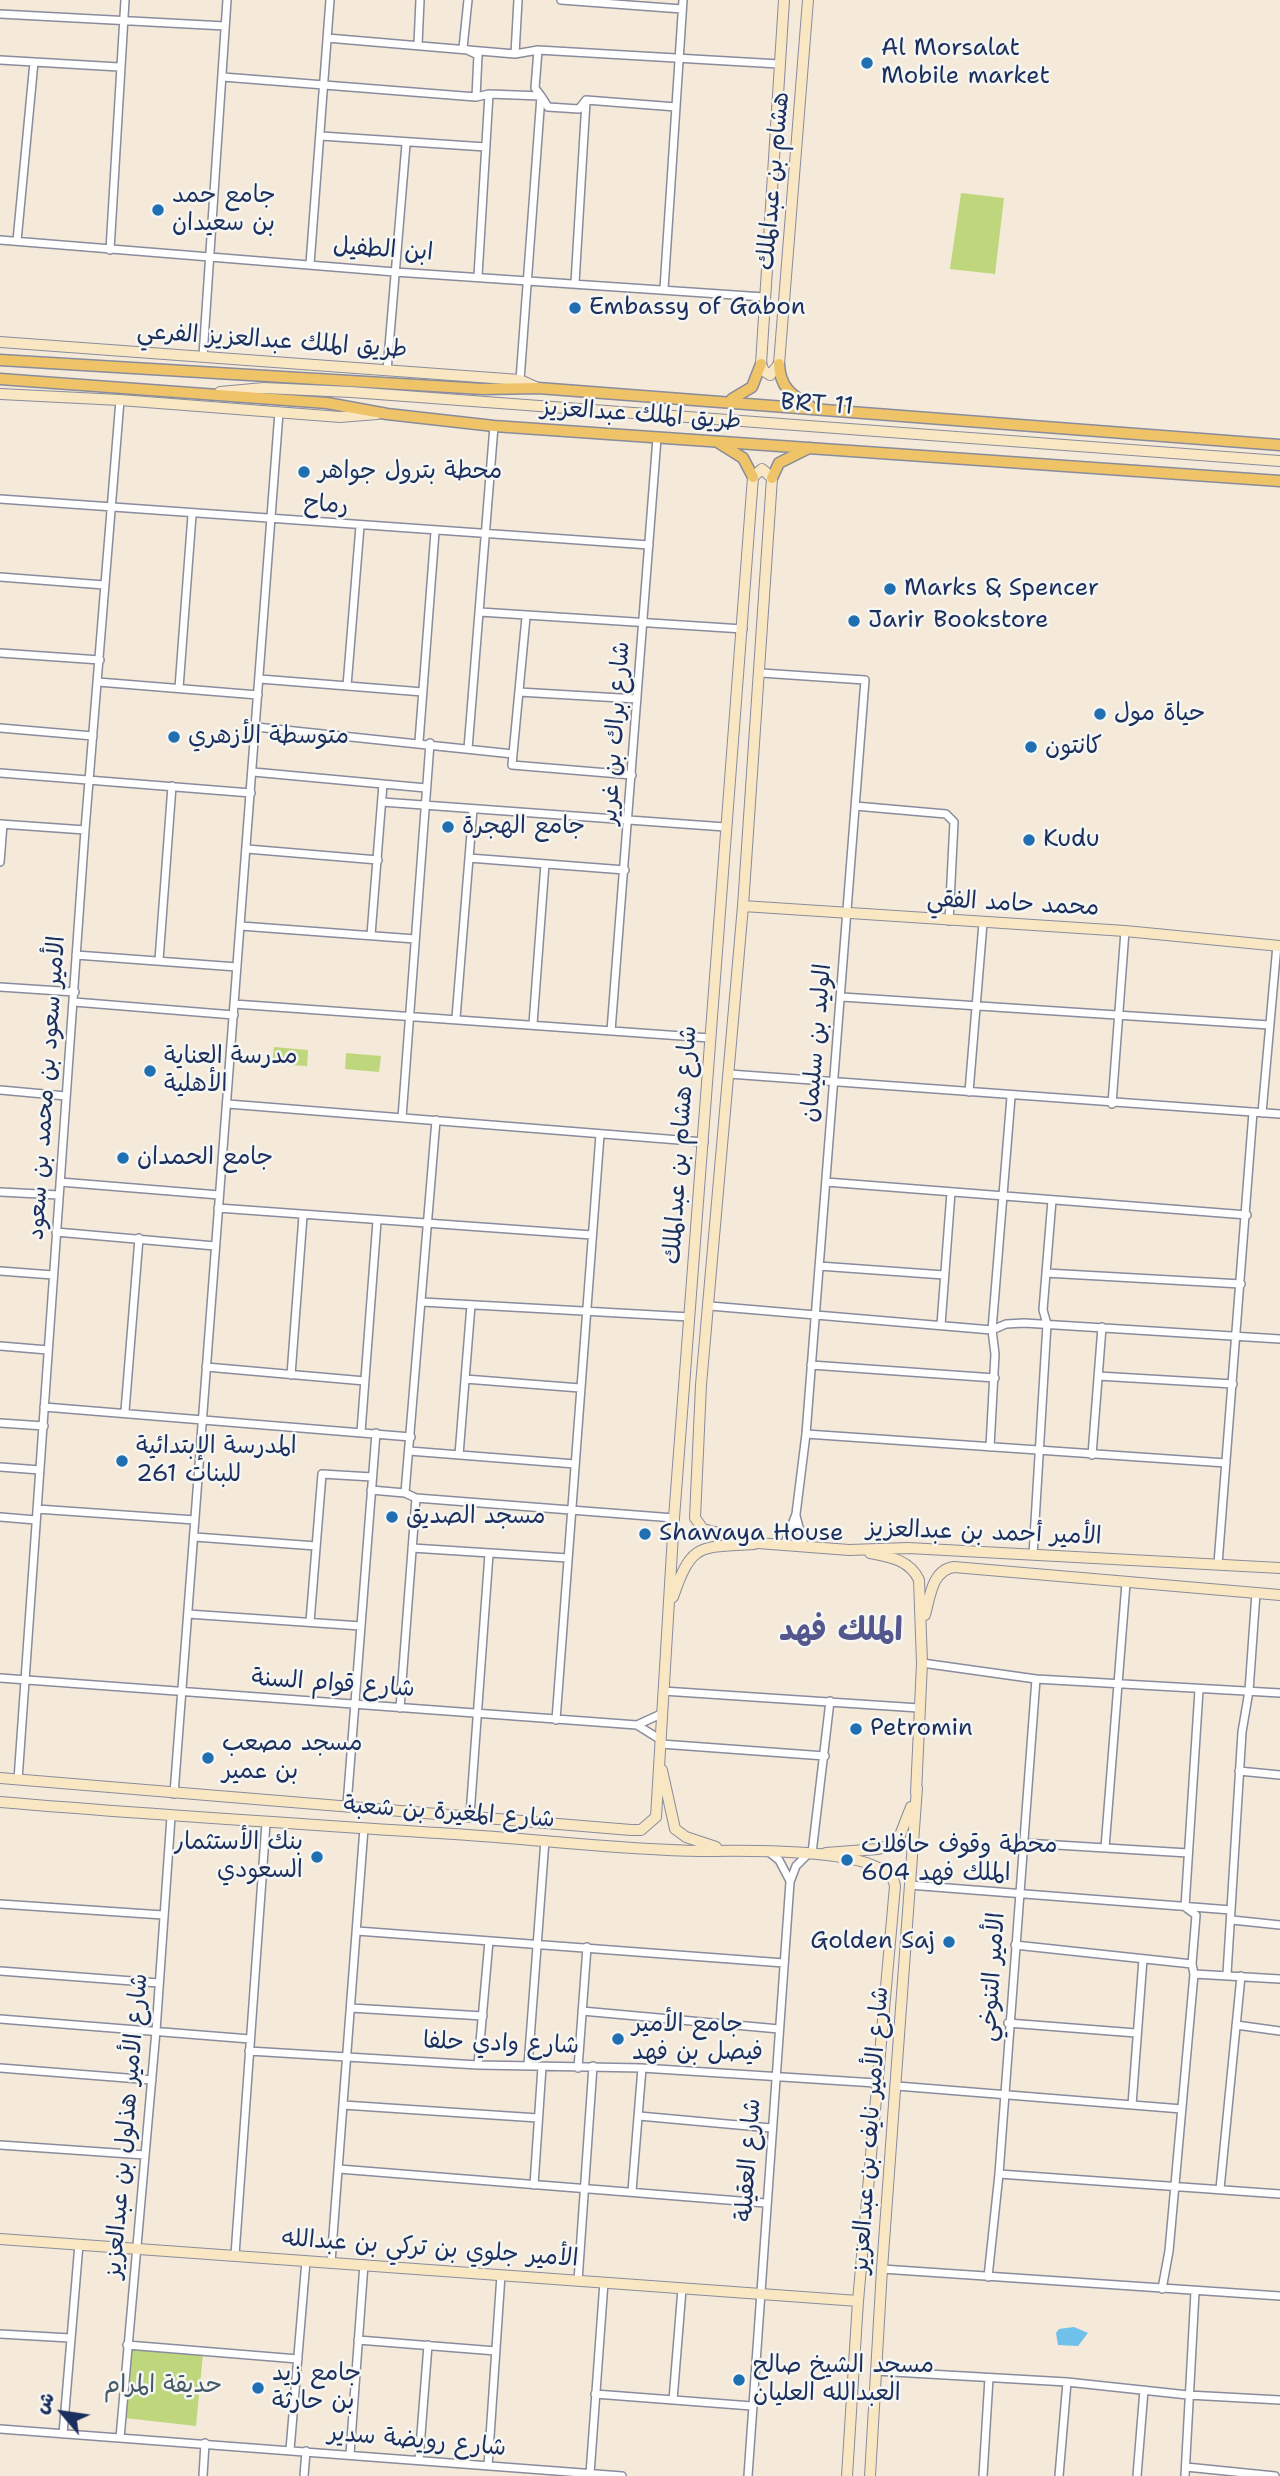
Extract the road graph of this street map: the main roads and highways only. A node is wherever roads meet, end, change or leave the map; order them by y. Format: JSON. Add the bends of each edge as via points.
{"nodes":[{"id":1,"x":0,"y":360,"type":"edge"},
{"id":2,"x":761,"y":364,"type":"road end"},
{"id":3,"x":779,"y":364,"type":"road end"},
{"id":4,"x":0,"y":379,"type":"edge"},
{"id":5,"x":722,"y":401,"type":"junction"},
{"id":6,"x":812,"y":407,"type":"junction"},
{"id":7,"x":717,"y":442,"type":"junction"},
{"id":8,"x":1280,"y":445,"type":"edge"},
{"id":9,"x":811,"y":447,"type":"junction"},
{"id":10,"x":754,"y":477,"type":"road end"},
{"id":11,"x":772,"y":478,"type":"road end"},
{"id":12,"x":1280,"y":481,"type":"edge"}],
"edges":[{"from":1,"to":5,"type":"main road","name":"طريق الملك عبدالعزيز"},
{"from":2,"to":5,"type":"main road","via":[[749,391]]},
{"from":3,"to":6,"type":"main road","via":[[788,393]]},
{"from":4,"to":7,"type":"main road","name":"طريق الملك عبدالعزيز","via":[[327,403],[494,426]]},
{"from":5,"to":6,"type":"main road","name":"طريق الملك عبدالعزيز"},
{"from":6,"to":8,"type":"main road","name":"طريق الملك عبدالعزيز"},
{"from":7,"to":9,"type":"main road","name":"طريق الملك عبدالعزيز"},
{"from":7,"to":10,"type":"main road","via":[[743,458]]},
{"from":9,"to":11,"type":"main road","via":[[779,463]]},
{"from":9,"to":12,"type":"main road","name":"طريق الملك عبدالعزيز"}]}
